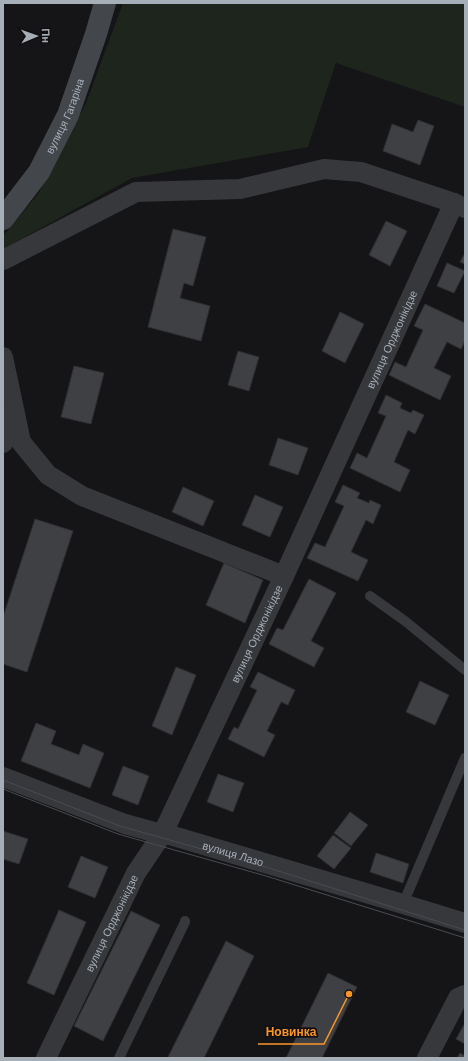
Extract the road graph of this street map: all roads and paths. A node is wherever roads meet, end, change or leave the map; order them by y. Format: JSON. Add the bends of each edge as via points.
{"nodes":[{"id":1,"x":105,"y":3,"type":"edge"},
{"id":2,"x":460,"y":206,"type":"edge"},
{"id":3,"x":3,"y":219,"type":"edge"},
{"id":4,"x":3,"y":260,"type":"edge"},
{"id":5,"x":3,"y":357,"type":"edge"},
{"id":6,"x":14,"y":409,"type":"junction"},
{"id":7,"x":3,"y":443,"type":"edge"},
{"id":8,"x":284,"y":576,"type":"junction"},
{"id":9,"x":370,"y":596,"type":"dead end"},
{"id":10,"x":465,"y":670,"type":"edge"},
{"id":11,"x":465,"y":758,"type":"edge"},
{"id":12,"x":3,"y":777,"type":"edge"},
{"id":13,"x":163,"y":833,"type":"junction"},
{"id":14,"x":403,"y":904,"type":"junction"},
{"id":15,"x":185,"y":921,"type":"dead end"},
{"id":16,"x":465,"y":923,"type":"edge"},
{"id":17,"x":465,"y":994,"type":"edge"},
{"id":18,"x":46,"y":1058,"type":"edge"},
{"id":19,"x":119,"y":1058,"type":"edge"},
{"id":20,"x":427,"y":1058,"type":"edge"}],
"edges":[{"from":1,"to":3,"type":"main road","name":"вулиця Гагаріна","via":[[68,115],[39,172]]},
{"from":2,"to":4,"type":"street","via":[[361,172],[324,169],[240,189],[136,192]]},
{"from":2,"to":8,"type":"street","name":"вулиця Орджонікідзе"},
{"from":5,"to":6,"type":"street"},
{"from":6,"to":7,"type":"street"},
{"from":6,"to":8,"type":"street","via":[[21,442],[48,475],[82,496]]},
{"from":8,"to":13,"type":"street","name":"вулиця Орджонікідзе"},
{"from":9,"to":10,"type":"lane"},
{"from":11,"to":14,"type":"lane"},
{"from":12,"to":13,"type":"street","name":"вулиця Лазо","via":[[124,824]]},
{"from":13,"to":14,"type":"street","name":"вулиця Лазо"},
{"from":13,"to":18,"type":"street","name":"вулиця Орджонікідзе","via":[[136,873]]},
{"from":14,"to":16,"type":"street","name":"вулиця Лазо"},
{"from":15,"to":19,"type":"lane"},
{"from":17,"to":20,"type":"street","via":[[458,998]]}]}
